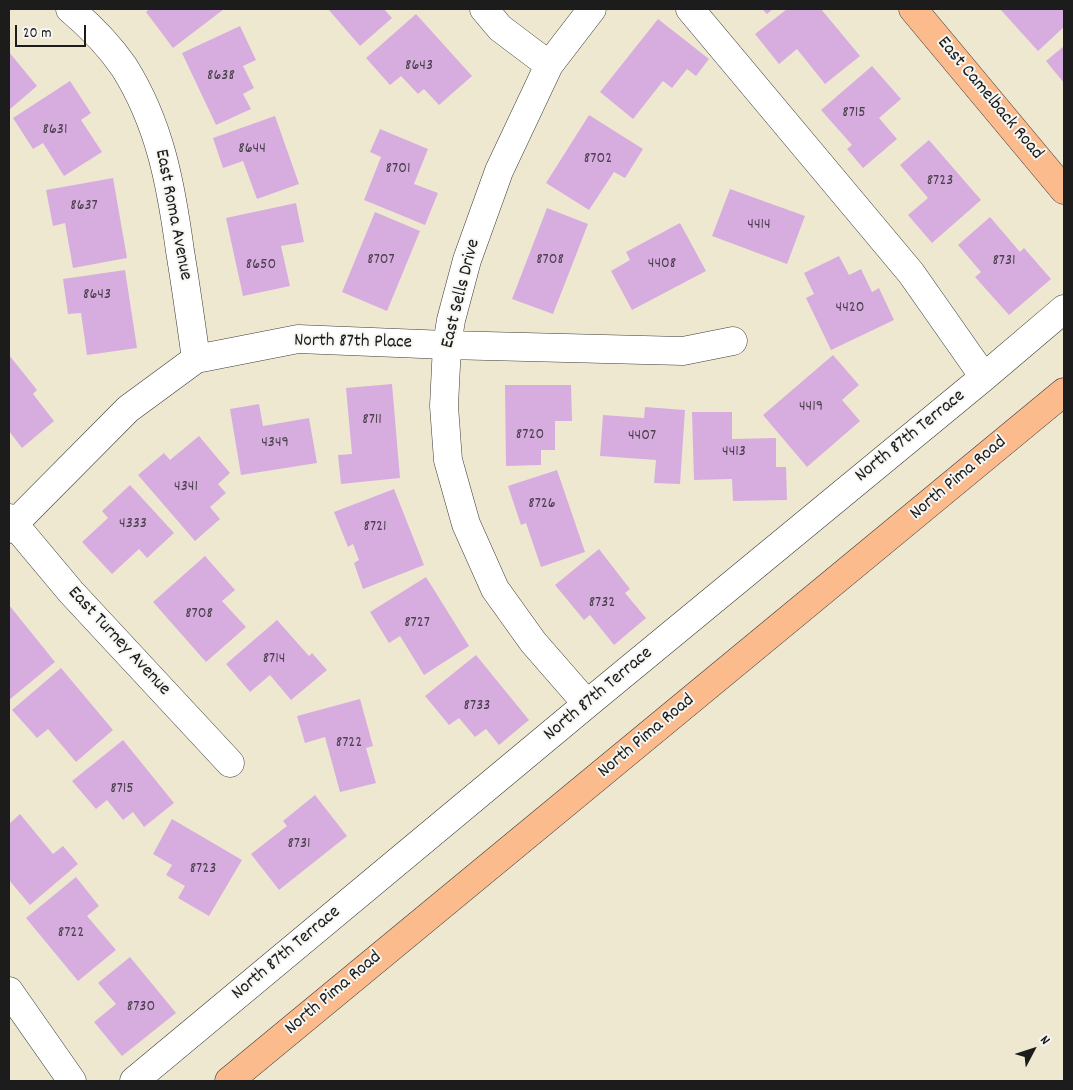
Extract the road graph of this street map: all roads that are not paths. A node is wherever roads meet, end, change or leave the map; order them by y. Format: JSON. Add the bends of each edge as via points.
{"nodes":[{"id":1,"x":70,"y":9,"type":"edge"},
{"id":2,"x":484,"y":9,"type":"edge"},
{"id":3,"x":592,"y":9,"type":"edge"},
{"id":4,"x":690,"y":9,"type":"edge"},
{"id":5,"x":913,"y":9,"type":"edge"},
{"id":6,"x":549,"y":65,"type":"junction"},
{"id":7,"x":1064,"y":190,"type":"edge"},
{"id":8,"x":1064,"y":309,"type":"edge"},
{"id":9,"x":733,"y":341,"type":"dead end"},
{"id":10,"x":447,"y":345,"type":"junction"},
{"id":11,"x":196,"y":360,"type":"junction"},
{"id":12,"x":984,"y":377,"type":"junction"},
{"id":13,"x":1064,"y":392,"type":"edge"},
{"id":14,"x":10,"y":523,"type":"edge"},
{"id":15,"x":587,"y":704,"type":"junction"},
{"id":16,"x":230,"y":763,"type":"dead end"},
{"id":17,"x":9,"y":991,"type":"edge"},
{"id":18,"x":72,"y":1081,"type":"edge"},
{"id":19,"x":134,"y":1081,"type":"edge"},
{"id":20,"x":229,"y":1081,"type":"edge"}],
"edges":[{"from":1,"to":11,"type":"street","name":"East Roma Avenue","via":[[94,30],[124,67],[160,144],[172,197]]},
{"from":2,"to":6,"type":"street","via":[[500,28]]},
{"from":3,"to":6,"type":"street","name":"East Sells Drive"},
{"from":4,"to":12,"type":"street","via":[[911,273]]},
{"from":5,"to":7,"type":"main road","name":"East Camelback Road"},
{"from":6,"to":10,"type":"street","name":"East Sells Drive","via":[[499,171],[467,260]]},
{"from":8,"to":12,"type":"street","name":"North 87th Terrace"},
{"from":9,"to":10,"type":"street","name":"North 87th Place","via":[[683,351]]},
{"from":10,"to":11,"type":"street","name":"North 87th Place","via":[[298,339]]},
{"from":10,"to":15,"type":"street","name":"East Sells Drive","via":[[444,406],[448,460],[466,524],[495,589],[533,642]]},
{"from":11,"to":14,"type":"street","name":"North 87th Place","via":[[128,409]]},
{"from":12,"to":15,"type":"street","name":"North 87th Terrace"},
{"from":13,"to":20,"type":"main road","name":"North Pima Road"},
{"from":14,"to":16,"type":"street","name":"East Turney Avenue"},
{"from":15,"to":19,"type":"street","name":"North 87th Terrace"},
{"from":17,"to":18,"type":"street"}]}
